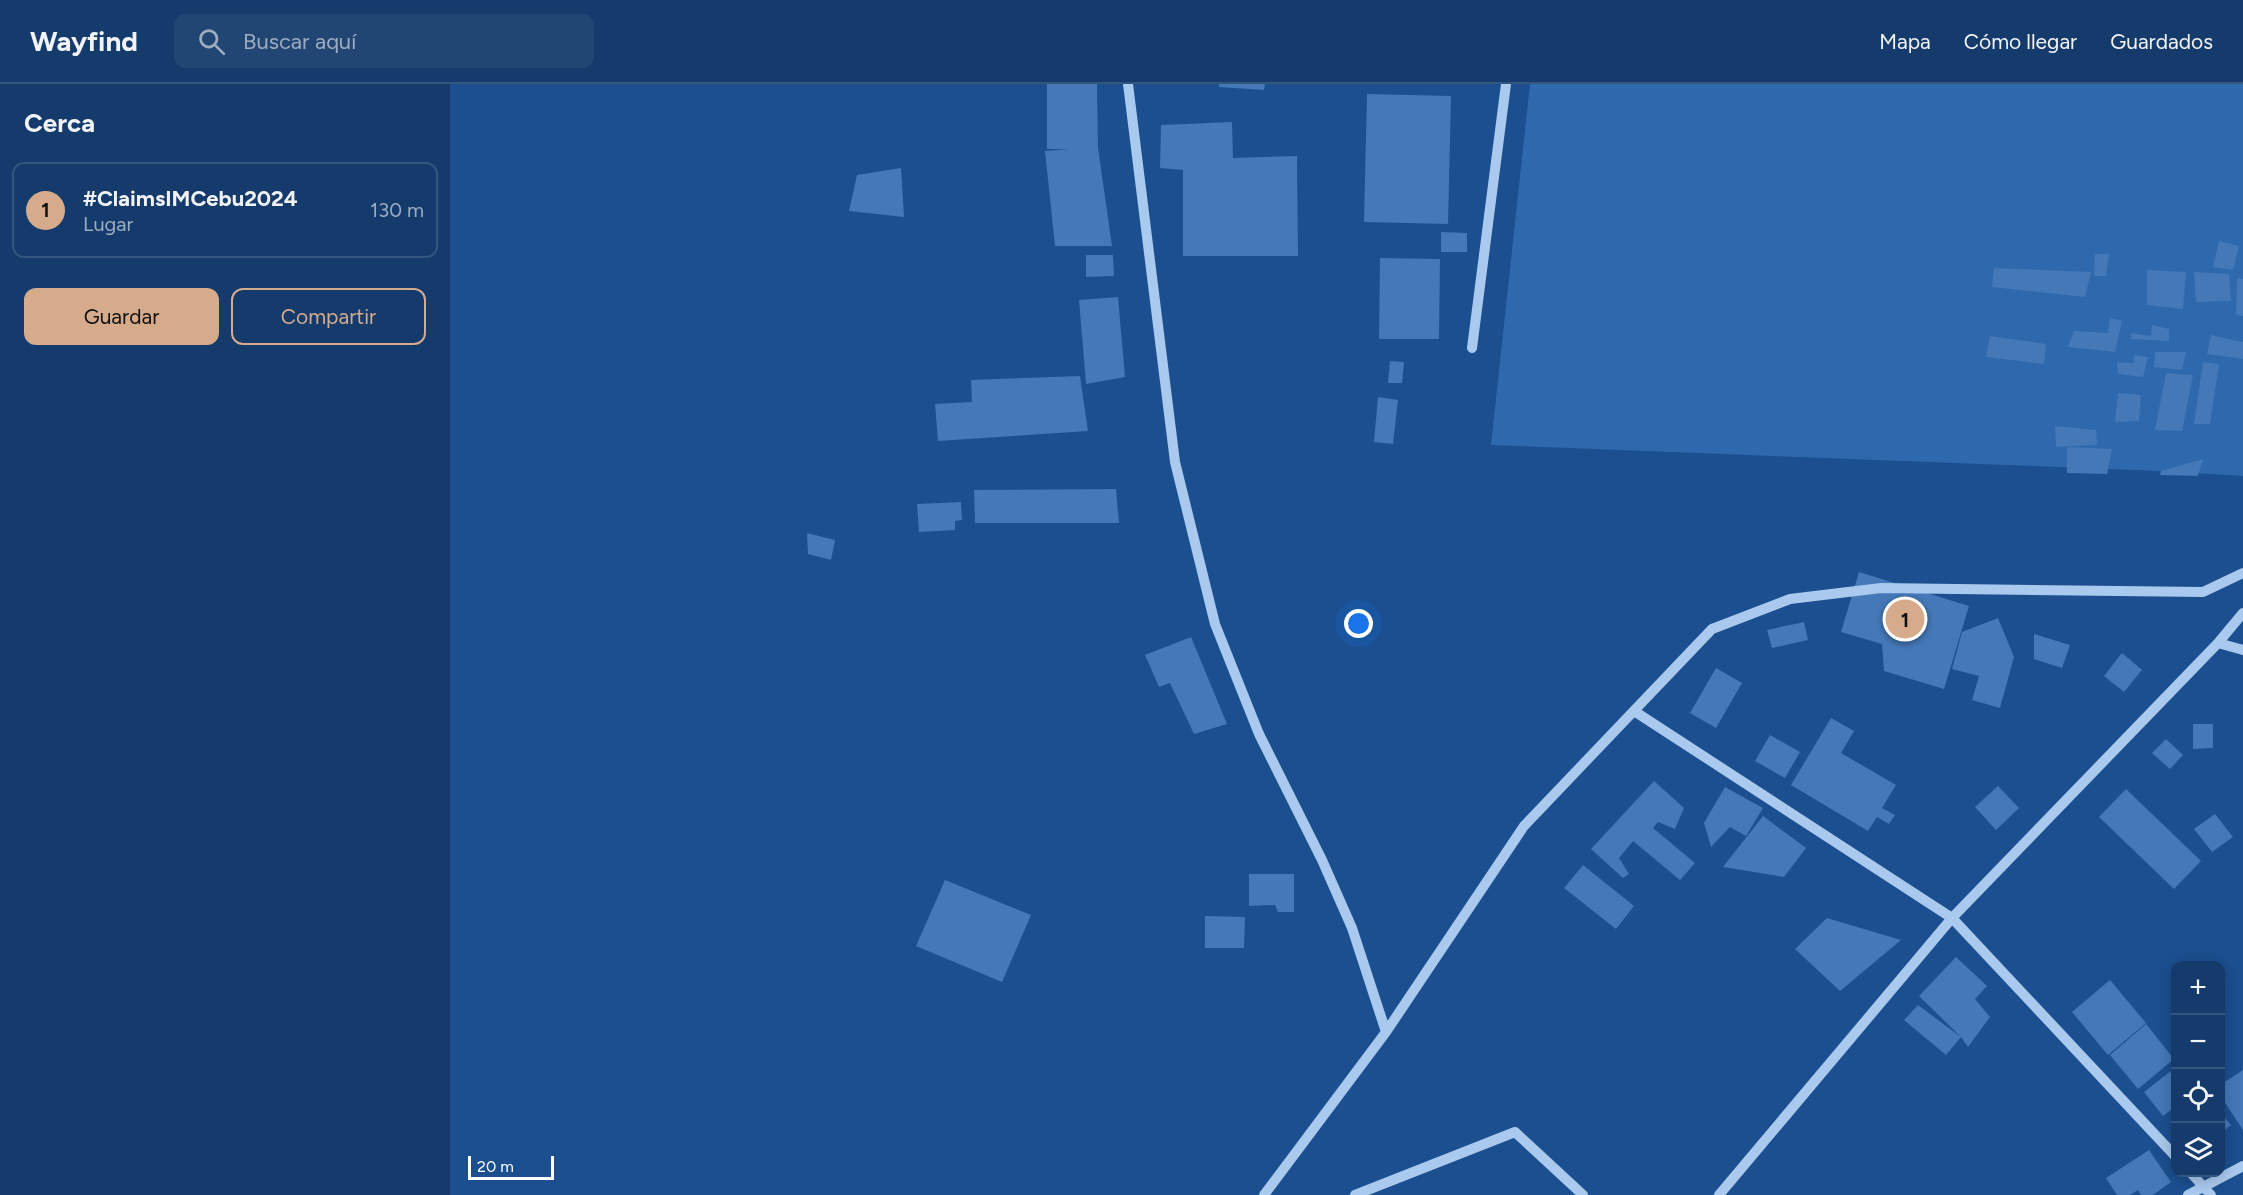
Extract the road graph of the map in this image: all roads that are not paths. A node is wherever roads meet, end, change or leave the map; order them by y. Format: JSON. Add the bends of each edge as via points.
{"nodes":[{"id":1,"x":1128,"y":84,"type":"edge"},
{"id":2,"x":1506,"y":84,"type":"edge"},
{"id":3,"x":1472,"y":348,"type":"dead end"},
{"id":4,"x":2243,"y":573,"type":"edge"},
{"id":5,"x":2243,"y":613,"type":"edge"},
{"id":6,"x":2218,"y":643,"type":"junction"},
{"id":7,"x":2243,"y":650,"type":"edge"},
{"id":8,"x":1634,"y":711,"type":"junction"},
{"id":9,"x":1952,"y":918,"type":"junction"},
{"id":10,"x":1386,"y":1032,"type":"junction"},
{"id":11,"x":2171,"y":1153,"type":"edge"},
{"id":12,"x":2243,"y":1166,"type":"edge"},
{"id":13,"x":2194,"y":1177,"type":"edge"},
{"id":14,"x":2203,"y":1186,"type":"junction"},
{"id":15,"x":1264,"y":1195,"type":"edge"},
{"id":16,"x":1355,"y":1195,"type":"edge"},
{"id":17,"x":1583,"y":1195,"type":"edge"},
{"id":18,"x":1719,"y":1195,"type":"edge"},
{"id":19,"x":2188,"y":1195,"type":"edge"},
{"id":20,"x":2211,"y":1195,"type":"edge"}],
"edges":[{"from":1,"to":10,"type":"street","via":[[1175,462],[1215,624],[1259,734],[1352,928]]},
{"from":2,"to":3,"type":"street"},
{"from":4,"to":8,"type":"street","via":[[2202,592],[1881,588],[1790,599],[1712,629]]},
{"from":5,"to":6,"type":"street"},
{"from":6,"to":7,"type":"street"},
{"from":6,"to":9,"type":"street"},
{"from":8,"to":9,"type":"street"},
{"from":8,"to":10,"type":"street","via":[[1524,826]]},
{"from":9,"to":11,"type":"street"},
{"from":9,"to":18,"type":"street"},
{"from":10,"to":15,"type":"street"},
{"from":12,"to":14,"type":"street"},
{"from":13,"to":14,"type":"street"},
{"from":14,"to":19,"type":"street"},
{"from":14,"to":20,"type":"street"},
{"from":16,"to":17,"type":"street","via":[[1515,1132]]}]}
